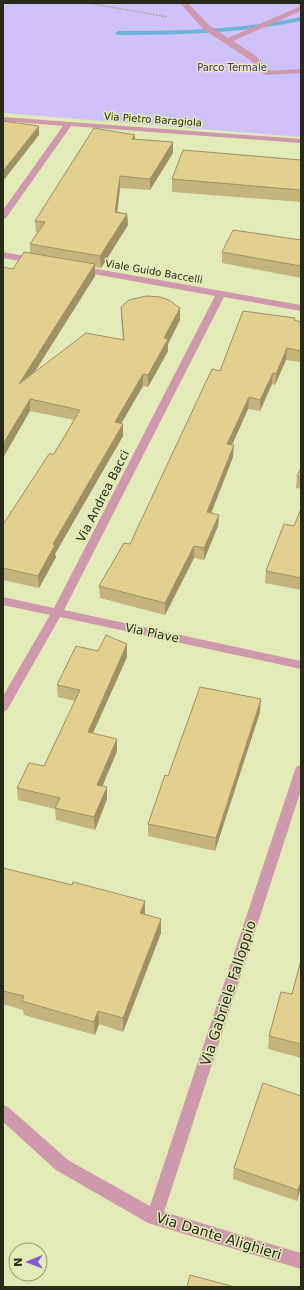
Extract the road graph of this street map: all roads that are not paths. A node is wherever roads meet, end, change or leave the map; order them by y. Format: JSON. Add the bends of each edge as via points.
{"nodes":[{"id":1,"x":184,"y":3,"type":"edge"},
{"id":2,"x":301,"y":8,"type":"edge"},
{"id":3,"x":227,"y":41,"type":"junction"},
{"id":4,"x":301,"y":71,"type":"edge"},
{"id":5,"x":268,"y":73,"type":"junction"},
{"id":6,"x":301,"y":79,"type":"edge"},
{"id":7,"x":3,"y":119,"type":"edge"},
{"id":8,"x":68,"y":125,"type":"junction"},
{"id":9,"x":301,"y":141,"type":"edge"},
{"id":10,"x":3,"y":216,"type":"edge"},
{"id":11,"x":3,"y":255,"type":"edge"},
{"id":12,"x":42,"y":262,"type":"edge"},
{"id":13,"x":73,"y":268,"type":"edge"},
{"id":14,"x":221,"y":294,"type":"junction"},
{"id":15,"x":301,"y":308,"type":"edge"},
{"id":16,"x":3,"y":601,"type":"edge"},
{"id":17,"x":57,"y":613,"type":"junction"},
{"id":18,"x":301,"y":666,"type":"edge"},
{"id":19,"x":3,"y":707,"type":"edge"},
{"id":20,"x":301,"y":770,"type":"edge"},
{"id":21,"x":3,"y":1112,"type":"edge"},
{"id":22,"x":154,"y":1217,"type":"junction"},
{"id":23,"x":301,"y":1261,"type":"edge"}],
"edges":[{"from":1,"to":3,"type":"street","via":[[202,23]]},
{"from":2,"to":3,"type":"street"},
{"from":3,"to":5,"type":"street","via":[[253,58]]},
{"from":4,"to":5,"type":"street"},
{"from":5,"to":6,"type":"street"},
{"from":7,"to":8,"type":"street","name":"Via Pietro Baragiola"},
{"from":8,"to":9,"type":"street","name":"Via Pietro Baragiola"},
{"from":8,"to":10,"type":"street"},
{"from":11,"to":12,"type":"street"},
{"from":13,"to":14,"type":"street","name":"Viale Guido Baccelli"},
{"from":14,"to":15,"type":"street","name":"Viale Guido Baccelli"},
{"from":14,"to":17,"type":"street","name":"Via Andrea Bacci"},
{"from":16,"to":17,"type":"street","name":"Via Piave"},
{"from":17,"to":18,"type":"street","name":"Via Piave"},
{"from":17,"to":19,"type":"street","name":"Via Andrea Bacci"},
{"from":20,"to":22,"type":"street","name":"Via Gabriele Falloppio"},
{"from":21,"to":22,"type":"street","name":"Via Dante Alighieri","via":[[62,1165]]},
{"from":22,"to":23,"type":"street","name":"Via Dante Alighieri"}]}
